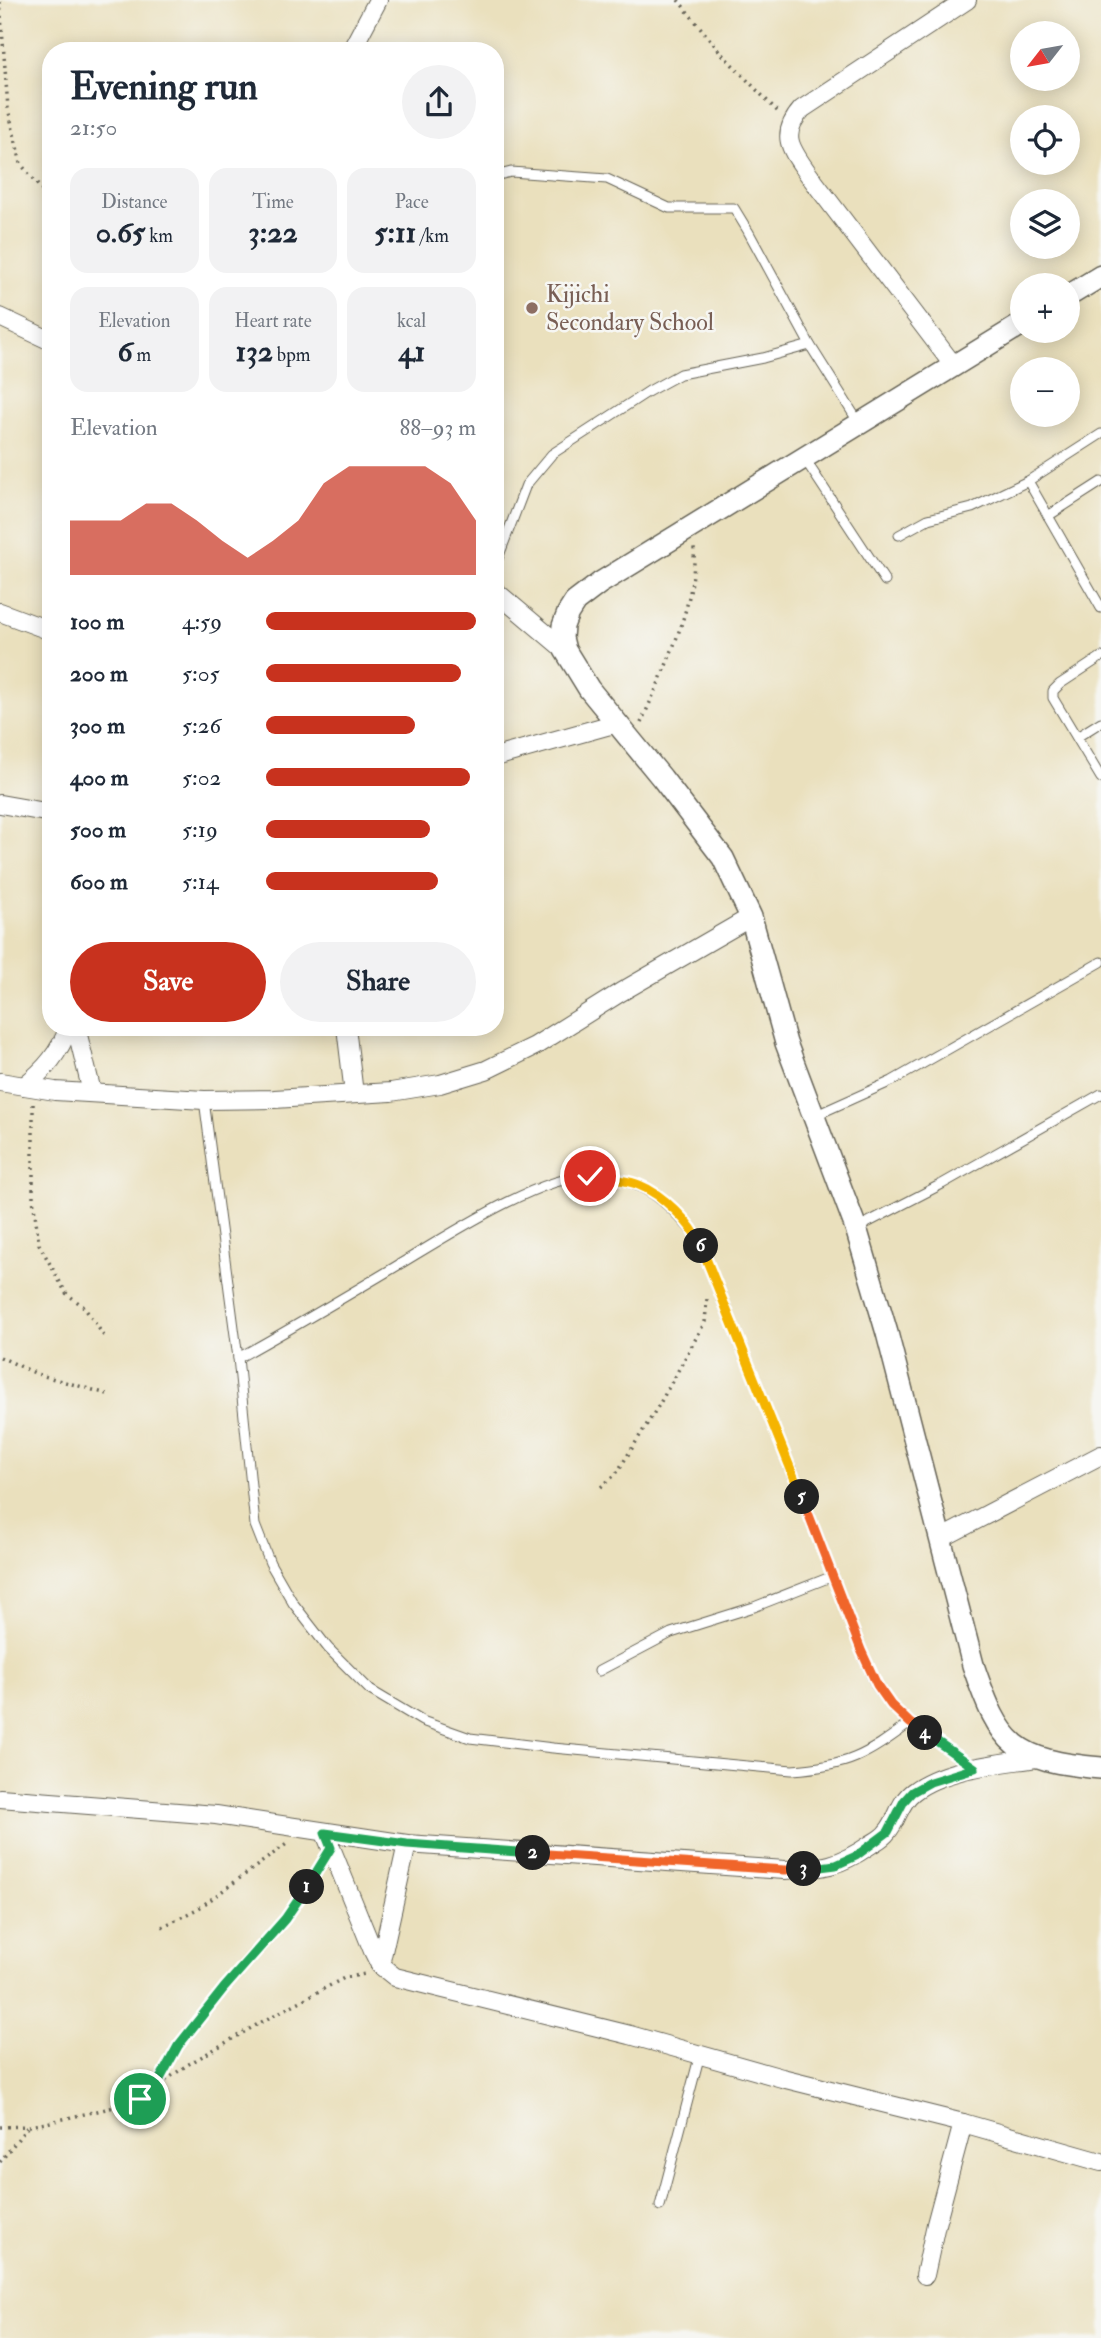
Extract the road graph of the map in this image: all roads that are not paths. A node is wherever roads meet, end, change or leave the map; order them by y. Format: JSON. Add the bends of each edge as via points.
{"nodes":[{"id":1,"x":378,"y":0,"type":"edge"},
{"id":2,"x":967,"y":0,"type":"edge"},
{"id":3,"x":356,"y":42,"type":"edge"},
{"id":4,"x":504,"y":174,"type":"edge"},
{"id":5,"x":1101,"y":276,"type":"edge"},
{"id":6,"x":1080,"y":289,"type":"edge"},
{"id":7,"x":0,"y":317,"type":"edge"},
{"id":8,"x":1010,"y":331,"type":"edge"},
{"id":9,"x":42,"y":337,"type":"edge"},
{"id":10,"x":810,"y":345,"type":"junction"},
{"id":11,"x":954,"y":366,"type":"junction"},
{"id":12,"x":859,"y":423,"type":"junction"},
{"id":13,"x":1101,"y":434,"type":"edge"},
{"id":14,"x":803,"y":457,"type":"junction"},
{"id":15,"x":1028,"y":481,"type":"junction"},
{"id":16,"x":1101,"y":482,"type":"edge"},
{"id":17,"x":1048,"y":516,"type":"junction"},
{"id":18,"x":899,"y":535,"type":"dead end"},
{"id":19,"x":504,"y":542,"type":"edge"},
{"id":20,"x":885,"y":581,"type":"dead end"},
{"id":21,"x":504,"y":599,"type":"edge"},
{"id":22,"x":1101,"y":608,"type":"edge"},
{"id":23,"x":0,"y":612,"type":"edge"},
{"id":24,"x":42,"y":628,"type":"edge"},
{"id":25,"x":565,"y":650,"type":"junction"},
{"id":26,"x":1101,"y":657,"type":"edge"},
{"id":27,"x":1101,"y":722,"type":"edge"},
{"id":28,"x":617,"y":723,"type":"junction"},
{"id":29,"x":1077,"y":737,"type":"junction"},
{"id":30,"x":504,"y":754,"type":"edge"},
{"id":31,"x":1101,"y":778,"type":"edge"},
{"id":32,"x":0,"y":804,"type":"edge"},
{"id":33,"x":42,"y":811,"type":"edge"},
{"id":34,"x":751,"y":917,"type":"junction"},
{"id":35,"x":1101,"y":962,"type":"edge"},
{"id":36,"x":64,"y":1036,"type":"edge"},
{"id":37,"x":78,"y":1036,"type":"edge"},
{"id":38,"x":347,"y":1036,"type":"edge"},
{"id":39,"x":0,"y":1082,"type":"edge"},
{"id":40,"x":29,"y":1087,"type":"junction"},
{"id":41,"x":92,"y":1092,"type":"junction"},
{"id":42,"x":354,"y":1094,"type":"junction"},
{"id":43,"x":1101,"y":1094,"type":"edge"},
{"id":44,"x":204,"y":1100,"type":"junction"},
{"id":45,"x":812,"y":1116,"type":"junction"},
{"id":46,"x":856,"y":1228,"type":"junction"},
{"id":47,"x":238,"y":1358,"type":"junction"},
{"id":48,"x":1101,"y":1455,"type":"edge"},
{"id":49,"x":940,"y":1539,"type":"junction"},
{"id":50,"x":833,"y":1576,"type":"junction"},
{"id":51,"x":599,"y":1671,"type":"dead end"},
{"id":52,"x":910,"y":1723,"type":"junction"},
{"id":53,"x":1036,"y":1758,"type":"junction"},
{"id":54,"x":975,"y":1768,"type":"junction"},
{"id":55,"x":1101,"y":1768,"type":"edge"},
{"id":56,"x":0,"y":1798,"type":"edge"},
{"id":57,"x":328,"y":1840,"type":"junction"},
{"id":58,"x":407,"y":1844,"type":"junction"},
{"id":59,"x":384,"y":1969,"type":"junction"},
{"id":60,"x":700,"y":2054,"type":"junction"},
{"id":61,"x":962,"y":2123,"type":"junction"},
{"id":62,"x":1101,"y":2162,"type":"edge"},
{"id":63,"x":660,"y":2206,"type":"dead end"},
{"id":64,"x":925,"y":2275,"type":"dead end"}],
"edges":[{"from":1,"to":3,"type":"street"},
{"from":2,"to":11,"type":"street","via":[[802,109],[790,124],[789,139],[795,155]]},
{"from":4,"to":10,"type":"lane","via":[[607,179],[669,208],[734,208]]},
{"from":5,"to":6,"type":"street"},
{"from":7,"to":9,"type":"street"},
{"from":8,"to":11,"type":"street"},
{"from":10,"to":12,"type":"lane"},
{"from":10,"to":19,"type":"lane","via":[[680,374],[649,391],[552,454],[526,485]]},
{"from":11,"to":12,"type":"street"},
{"from":12,"to":14,"type":"street"},
{"from":13,"to":15,"type":"lane"},
{"from":14,"to":20,"type":"lane"},
{"from":14,"to":25,"type":"street","via":[[575,602],[563,626]]},
{"from":15,"to":17,"type":"lane"},
{"from":15,"to":18,"type":"lane","via":[[972,508],[928,519]]},
{"from":16,"to":17,"type":"lane"},
{"from":17,"to":22,"type":"lane"},
{"from":21,"to":25,"type":"street"},
{"from":23,"to":24,"type":"street"},
{"from":25,"to":28,"type":"street"},
{"from":26,"to":29,"type":"lane","via":[[1053,691]]},
{"from":27,"to":29,"type":"lane"},
{"from":28,"to":30,"type":"street"},
{"from":28,"to":34,"type":"street","via":[[723,858]]},
{"from":29,"to":31,"type":"lane"},
{"from":32,"to":33,"type":"street"},
{"from":34,"to":42,"type":"street","via":[[535,1046],[486,1070],[440,1084]]},
{"from":34,"to":45,"type":"street"},
{"from":35,"to":45,"type":"lane","via":[[892,1081]]},
{"from":36,"to":40,"type":"street","via":[[53,1059]]},
{"from":37,"to":41,"type":"street"},
{"from":38,"to":42,"type":"street"},
{"from":39,"to":40,"type":"street"},
{"from":40,"to":41,"type":"street"},
{"from":41,"to":44,"type":"street"},
{"from":42,"to":44,"type":"street"},
{"from":43,"to":46,"type":"lane"},
{"from":44,"to":47,"type":"lane"},
{"from":45,"to":46,"type":"street"},
{"from":46,"to":49,"type":"street"},
{"from":47,"to":50,"type":"lane","via":[[470,1223],[537,1190],[567,1178],[590,1176],[641,1186],[672,1206],[697,1237]]},
{"from":47,"to":52,"type":"lane","via":[[255,1525],[270,1563],[293,1603],[328,1648],[370,1690],[422,1721],[470,1738],[792,1770],[847,1763]]},
{"from":48,"to":49,"type":"street"},
{"from":49,"to":53,"type":"street","via":[[985,1699],[1009,1740]]},
{"from":50,"to":51,"type":"lane","via":[[671,1633]]},
{"from":50,"to":52,"type":"lane","via":[[877,1685]]},
{"from":52,"to":54,"type":"lane"},
{"from":53,"to":54,"type":"street"},
{"from":53,"to":55,"type":"street"},
{"from":54,"to":58,"type":"street","via":[[912,1792],[880,1839],[836,1865],[815,1868],[785,1870]]},
{"from":56,"to":57,"type":"street","via":[[216,1815],[307,1830]]},
{"from":57,"to":58,"type":"street"},
{"from":57,"to":59,"type":"street"},
{"from":58,"to":59,"type":"street"},
{"from":59,"to":60,"type":"street","via":[[408,1982]]},
{"from":60,"to":61,"type":"street"},
{"from":60,"to":63,"type":"lane"},
{"from":61,"to":62,"type":"street"},
{"from":61,"to":64,"type":"street"}]}
